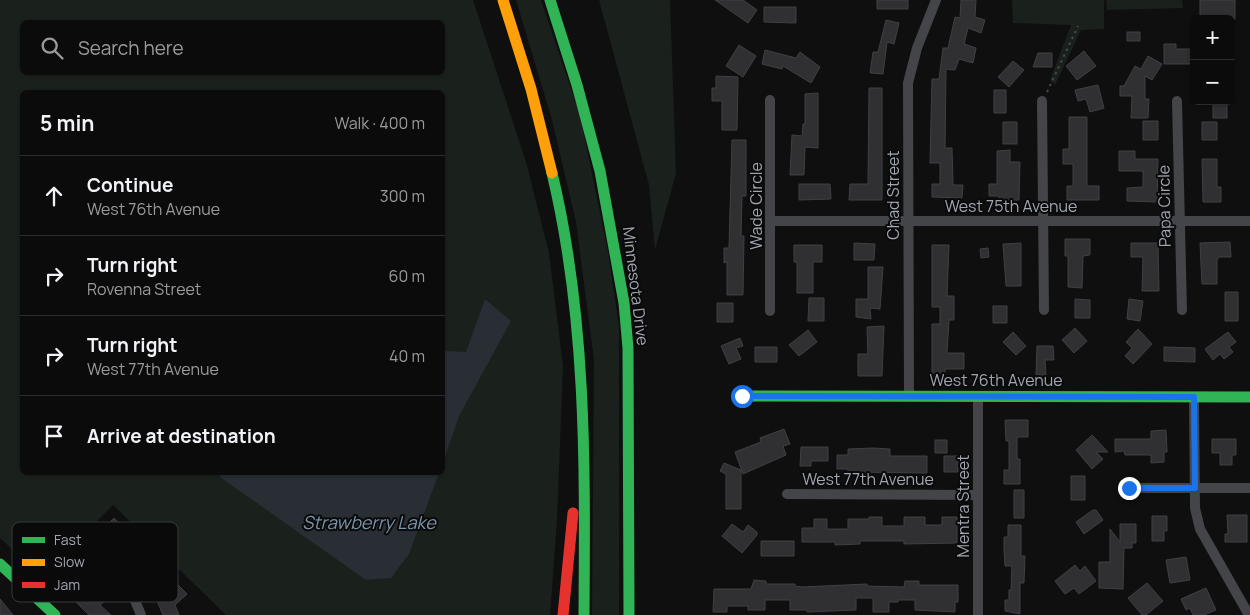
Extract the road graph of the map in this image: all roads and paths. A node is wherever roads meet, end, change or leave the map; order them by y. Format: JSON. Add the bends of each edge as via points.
{"nodes":[{"id":1,"x":503,"y":0,"type":"edge"},
{"id":2,"x":550,"y":0,"type":"edge"},
{"id":3,"x":936,"y":0,"type":"edge"},
{"id":4,"x":1078,"y":26,"type":"dead end"},
{"id":5,"x":770,"y":100,"type":"dead end"},
{"id":6,"x":1042,"y":101,"type":"joint"},
{"id":7,"x":1178,"y":101,"type":"dead end"},
{"id":8,"x":771,"y":221,"type":"junction"},
{"id":9,"x":907,"y":221,"type":"junction"},
{"id":10,"x":1043,"y":221,"type":"junction"},
{"id":11,"x":1179,"y":222,"type":"junction"},
{"id":12,"x":1250,"y":222,"type":"edge"},
{"id":13,"x":1044,"y":310,"type":"dead end"},
{"id":14,"x":1182,"y":310,"type":"dead end"},
{"id":15,"x":770,"y":311,"type":"dead end"},
{"id":16,"x":742,"y":396,"type":"dead end"},
{"id":17,"x":909,"y":396,"type":"junction"},
{"id":18,"x":978,"y":397,"type":"junction"},
{"id":19,"x":1194,"y":397,"type":"junction"},
{"id":20,"x":1250,"y":397,"type":"edge"},
{"id":21,"x":583,"y":437,"type":"junction"},
{"id":22,"x":1129,"y":488,"type":"dead end"},
{"id":23,"x":1195,"y":488,"type":"junction"},
{"id":24,"x":1250,"y":488,"type":"edge"},
{"id":25,"x":787,"y":494,"type":"dead end"},
{"id":26,"x":978,"y":495,"type":"junction"},
{"id":27,"x":0,"y":564,"type":"edge"},
{"id":28,"x":12,"y":575,"type":"edge"},
{"id":29,"x":41,"y":602,"type":"edge"},
{"id":30,"x":136,"y":602,"type":"edge"},
{"id":31,"x":55,"y":615,"type":"edge"},
{"id":32,"x":141,"y":615,"type":"edge"},
{"id":33,"x":563,"y":615,"type":"edge"},
{"id":34,"x":584,"y":615,"type":"edge"},
{"id":35,"x":629,"y":615,"type":"edge"},
{"id":36,"x":978,"y":615,"type":"edge"},
{"id":37,"x":1249,"y":615,"type":"edge"}],
"edges":[{"from":1,"to":21,"type":"main road","via":[[543,129],[564,228],[581,367]]},
{"from":2,"to":35,"type":"main road","name":"Minnesota Drive","via":[[604,180],[625,305]]},
{"from":3,"to":9,"type":"street","name":"Chad Street","via":[[917,48],[908,83]]},
{"from":4,"to":6,"type":"path"},
{"from":5,"to":8,"type":"street","name":"Wade Circle"},
{"from":6,"to":10,"type":"street"},
{"from":7,"to":11,"type":"street","name":"Papa Circle"},
{"from":8,"to":9,"type":"street","name":"West 75th Avenue"},
{"from":8,"to":15,"type":"street","name":"Wade Circle"},
{"from":9,"to":10,"type":"street","name":"West 75th Avenue"},
{"from":9,"to":17,"type":"street","name":"Chad Street"},
{"from":10,"to":11,"type":"street","name":"West 75th Avenue"},
{"from":10,"to":13,"type":"street"},
{"from":11,"to":12,"type":"street","name":"West 75th Avenue"},
{"from":11,"to":14,"type":"street","name":"Papa Circle"},
{"from":16,"to":17,"type":"main road","name":"West 76th Avenue"},
{"from":17,"to":18,"type":"main road","name":"West 76th Avenue"},
{"from":18,"to":19,"type":"main road","name":"West 76th Avenue"},
{"from":18,"to":26,"type":"street","name":"Mentra Street"},
{"from":19,"to":20,"type":"main road","name":"West 76th Avenue"},
{"from":19,"to":23,"type":"street"},
{"from":21,"to":33,"type":"main road"},
{"from":21,"to":34,"type":"main road"},
{"from":22,"to":23,"type":"street"},
{"from":23,"to":24,"type":"street"},
{"from":23,"to":37,"type":"street","via":[[1200,530]]},
{"from":25,"to":26,"type":"street","name":"West 77th Avenue"},
{"from":26,"to":36,"type":"street","name":"Mentra Street"},
{"from":27,"to":28,"type":"main road"},
{"from":29,"to":31,"type":"main road"},
{"from":30,"to":32,"type":"street"}]}
